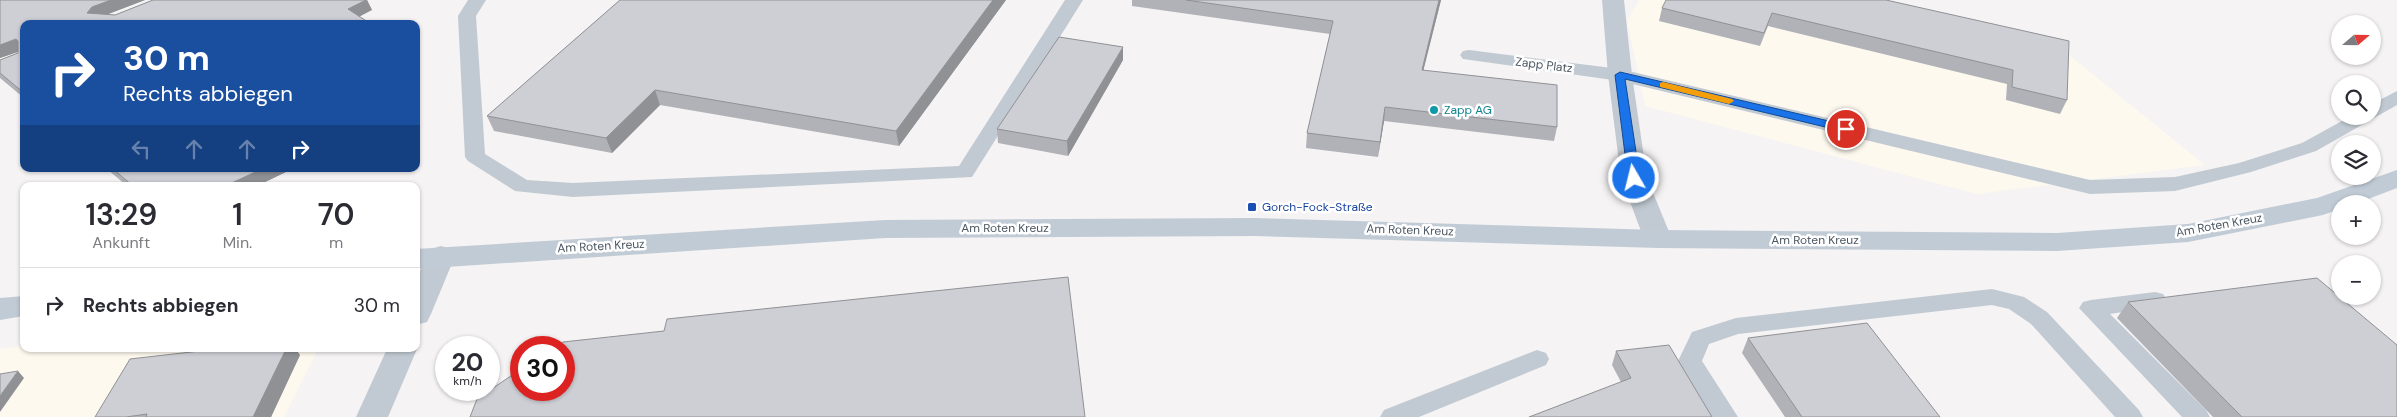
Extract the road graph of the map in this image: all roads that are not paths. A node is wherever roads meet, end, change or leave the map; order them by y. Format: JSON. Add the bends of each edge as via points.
{"nodes":[{"id":1,"x":477,"y":0,"type":"edge"},
{"id":2,"x":1074,"y":0,"type":"edge"},
{"id":3,"x":1613,"y":0,"type":"edge"},
{"id":4,"x":1469,"y":55,"type":"dead end"},
{"id":5,"x":1620,"y":75,"type":"junction"},
{"id":6,"x":2397,"y":97,"type":"edge"},
{"id":7,"x":2381,"y":107,"type":"edge"},
{"id":8,"x":2349,"y":125,"type":"edge"},
{"id":9,"x":2397,"y":178,"type":"edge"},
{"id":10,"x":1658,"y":239,"type":"junction"},
{"id":11,"x":429,"y":257,"type":"edge"},
{"id":12,"x":420,"y":296,"type":"edge"},
{"id":13,"x":2177,"y":297,"type":"edge"},
{"id":14,"x":20,"y":306,"type":"edge"},
{"id":15,"x":0,"y":309,"type":"edge"},
{"id":16,"x":401,"y":352,"type":"edge"},
{"id":17,"x":1537,"y":359,"type":"dead end"},
{"id":18,"x":372,"y":417,"type":"edge"},
{"id":19,"x":1393,"y":417,"type":"edge"},
{"id":20,"x":1725,"y":417,"type":"edge"},
{"id":21,"x":2130,"y":417,"type":"edge"},
{"id":22,"x":2197,"y":417,"type":"edge"}],
"edges":[{"from":1,"to":2,"type":"lane","via":[[467,16],[475,157],[522,186],[572,190],[965,172]]},
{"from":3,"to":5,"type":"street"},
{"from":4,"to":5,"type":"lane","name":"Zapp Platz"},
{"from":5,"to":8,"type":"lane","name":"Zapp Platz","via":[[2090,187],[2175,184],[2244,168],[2309,147]]},
{"from":5,"to":10,"type":"street","via":[[1634,178]]},
{"from":6,"to":7,"type":"lane"},
{"from":9,"to":10,"type":"street","name":"Am Roten Kreuz","via":[[2323,206],[2188,233],[2057,242]]},
{"from":10,"to":11,"type":"street","name":"Am Roten Kreuz","via":[[1256,227],[885,229]]},
{"from":11,"to":12,"type":"street"},
{"from":13,"to":22,"type":"lane","via":[[2091,308]]},
{"from":14,"to":15,"type":"street"},
{"from":16,"to":18,"type":"street"},
{"from":17,"to":19,"type":"lane"},
{"from":20,"to":21,"type":"lane","via":[[1690,361],[1700,338],[1736,326],[1992,297],[2016,303],[2039,318]]}]}
